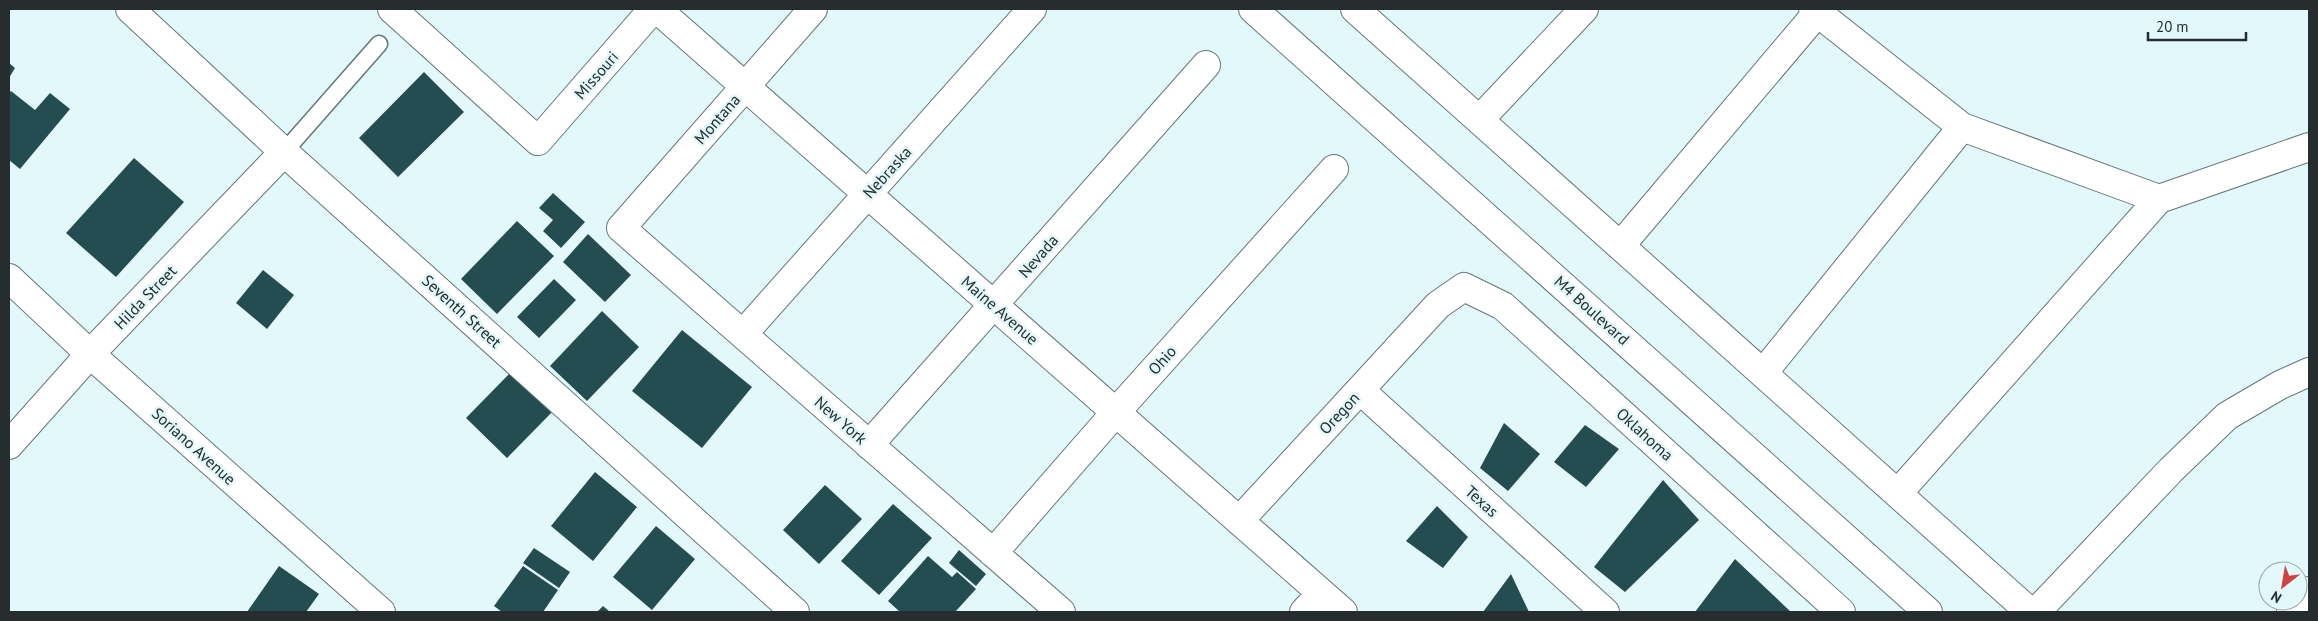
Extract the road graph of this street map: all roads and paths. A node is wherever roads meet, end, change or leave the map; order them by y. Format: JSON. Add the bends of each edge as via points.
{"nodes":[{"id":1,"x":130,"y":9,"type":"edge"},
{"id":2,"x":655,"y":9,"type":"edge"},
{"id":3,"x":813,"y":9,"type":"edge"},
{"id":4,"x":1032,"y":9,"type":"edge"},
{"id":5,"x":1253,"y":9,"type":"edge"},
{"id":6,"x":1355,"y":9,"type":"edge"},
{"id":7,"x":1584,"y":9,"type":"edge"},
{"id":8,"x":1815,"y":11,"type":"edge"},
{"id":9,"x":405,"y":13,"type":"edge"},
{"id":10,"x":379,"y":44,"type":"dead end"},
{"id":11,"x":1206,"y":65,"type":"dead end"},
{"id":12,"x":745,"y":87,"type":"junction"},
{"id":13,"x":1480,"y":119,"type":"junction"},
{"id":14,"x":1962,"y":127,"type":"junction"},
{"id":15,"x":2309,"y":147,"type":"edge"},
{"id":16,"x":284,"y":152,"type":"junction"},
{"id":17,"x":1334,"y":170,"type":"dead end"},
{"id":18,"x":868,"y":194,"type":"junction"},
{"id":19,"x":2159,"y":199,"type":"junction"},
{"id":20,"x":621,"y":228,"type":"joint"},
{"id":21,"x":1621,"y":245,"type":"junction"},
{"id":22,"x":9,"y":278,"type":"edge"},
{"id":23,"x":1438,"y":305,"type":"joint"},
{"id":24,"x":995,"y":306,"type":"junction"},
{"id":25,"x":743,"y":334,"type":"junction"},
{"id":26,"x":90,"y":354,"type":"junction"},
{"id":27,"x":2309,"y":372,"type":"edge"},
{"id":28,"x":1763,"y":373,"type":"junction"},
{"id":29,"x":1360,"y":390,"type":"junction"},
{"id":30,"x":1116,"y":412,"type":"junction"},
{"id":31,"x":869,"y":445,"type":"junction"},
{"id":32,"x":9,"y":446,"type":"edge"},
{"id":33,"x":1898,"y":493,"type":"junction"},
{"id":34,"x":1239,"y":521,"type":"junction"},
{"id":35,"x":993,"y":553,"type":"junction"},
{"id":36,"x":2309,"y":590,"type":"edge"},
{"id":37,"x":1313,"y":603,"type":"edge"},
{"id":38,"x":381,"y":612,"type":"edge"},
{"id":39,"x":795,"y":612,"type":"edge"},
{"id":40,"x":1061,"y":612,"type":"edge"},
{"id":41,"x":1344,"y":612,"type":"edge"},
{"id":42,"x":1605,"y":612,"type":"edge"},
{"id":43,"x":1841,"y":612,"type":"edge"},
{"id":44,"x":1928,"y":612,"type":"edge"},
{"id":45,"x":2030,"y":612,"type":"edge"},
{"id":46,"x":2036,"y":612,"type":"edge"},
{"id":47,"x":2291,"y":612,"type":"edge"}],
"edges":[{"from":1,"to":16,"type":"street","name":"Seventh Street"},
{"from":2,"to":9,"type":"street","name":"Missouri","via":[[538,141]]},
{"from":2,"to":12,"type":"street","name":"Maine Avenue"},
{"from":3,"to":12,"type":"street","name":"Montana"},
{"from":4,"to":18,"type":"street","name":"Nebraska"},
{"from":5,"to":44,"type":"street","name":"M4 Boulevard"},
{"from":6,"to":13,"type":"street"},
{"from":7,"to":13,"type":"street"},
{"from":8,"to":14,"type":"street"},
{"from":8,"to":21,"type":"street"},
{"from":10,"to":16,"type":"lane"},
{"from":11,"to":24,"type":"street","name":"Nevada"},
{"from":12,"to":18,"type":"street","name":"Maine Avenue"},
{"from":12,"to":20,"type":"street","name":"Montana"},
{"from":13,"to":21,"type":"street"},
{"from":14,"to":19,"type":"street"},
{"from":14,"to":28,"type":"street"},
{"from":15,"to":19,"type":"street"},
{"from":16,"to":26,"type":"street","name":"Hilda Street"},
{"from":16,"to":39,"type":"street","name":"Seventh Street"},
{"from":17,"to":30,"type":"street","name":"Ohio"},
{"from":18,"to":24,"type":"street","name":"Maine Avenue"},
{"from":18,"to":25,"type":"street","name":"Nebraska"},
{"from":19,"to":33,"type":"street"},
{"from":20,"to":25,"type":"street","name":"New York"},
{"from":21,"to":28,"type":"street"},
{"from":22,"to":26,"type":"street","name":"Soriano Avenue"},
{"from":23,"to":29,"type":"street","name":"Oregon"},
{"from":23,"to":43,"type":"street","name":"Oklahoma","via":[[1464,287],[1503,306]]},
{"from":24,"to":30,"type":"street","name":"Maine Avenue"},
{"from":24,"to":31,"type":"street","name":"Nevada"},
{"from":25,"to":31,"type":"street","name":"New York"},
{"from":26,"to":32,"type":"street","name":"Hilda Street"},
{"from":26,"to":38,"type":"street","name":"Soriano Avenue"},
{"from":27,"to":46,"type":"street","via":[[2226,416]]},
{"from":28,"to":33,"type":"street"},
{"from":29,"to":34,"type":"street","name":"Oregon"},
{"from":29,"to":42,"type":"street","name":"Texas"},
{"from":30,"to":34,"type":"street","name":"Maine Avenue"},
{"from":30,"to":35,"type":"street","name":"Ohio"},
{"from":31,"to":35,"type":"street","name":"New York"},
{"from":33,"to":45,"type":"street"},
{"from":34,"to":37,"type":"street","name":"Maine Avenue"},
{"from":35,"to":40,"type":"street","name":"New York"},
{"from":36,"to":47,"type":"street"},
{"from":37,"to":41,"type":"street","name":"Maine Avenue"}]}
